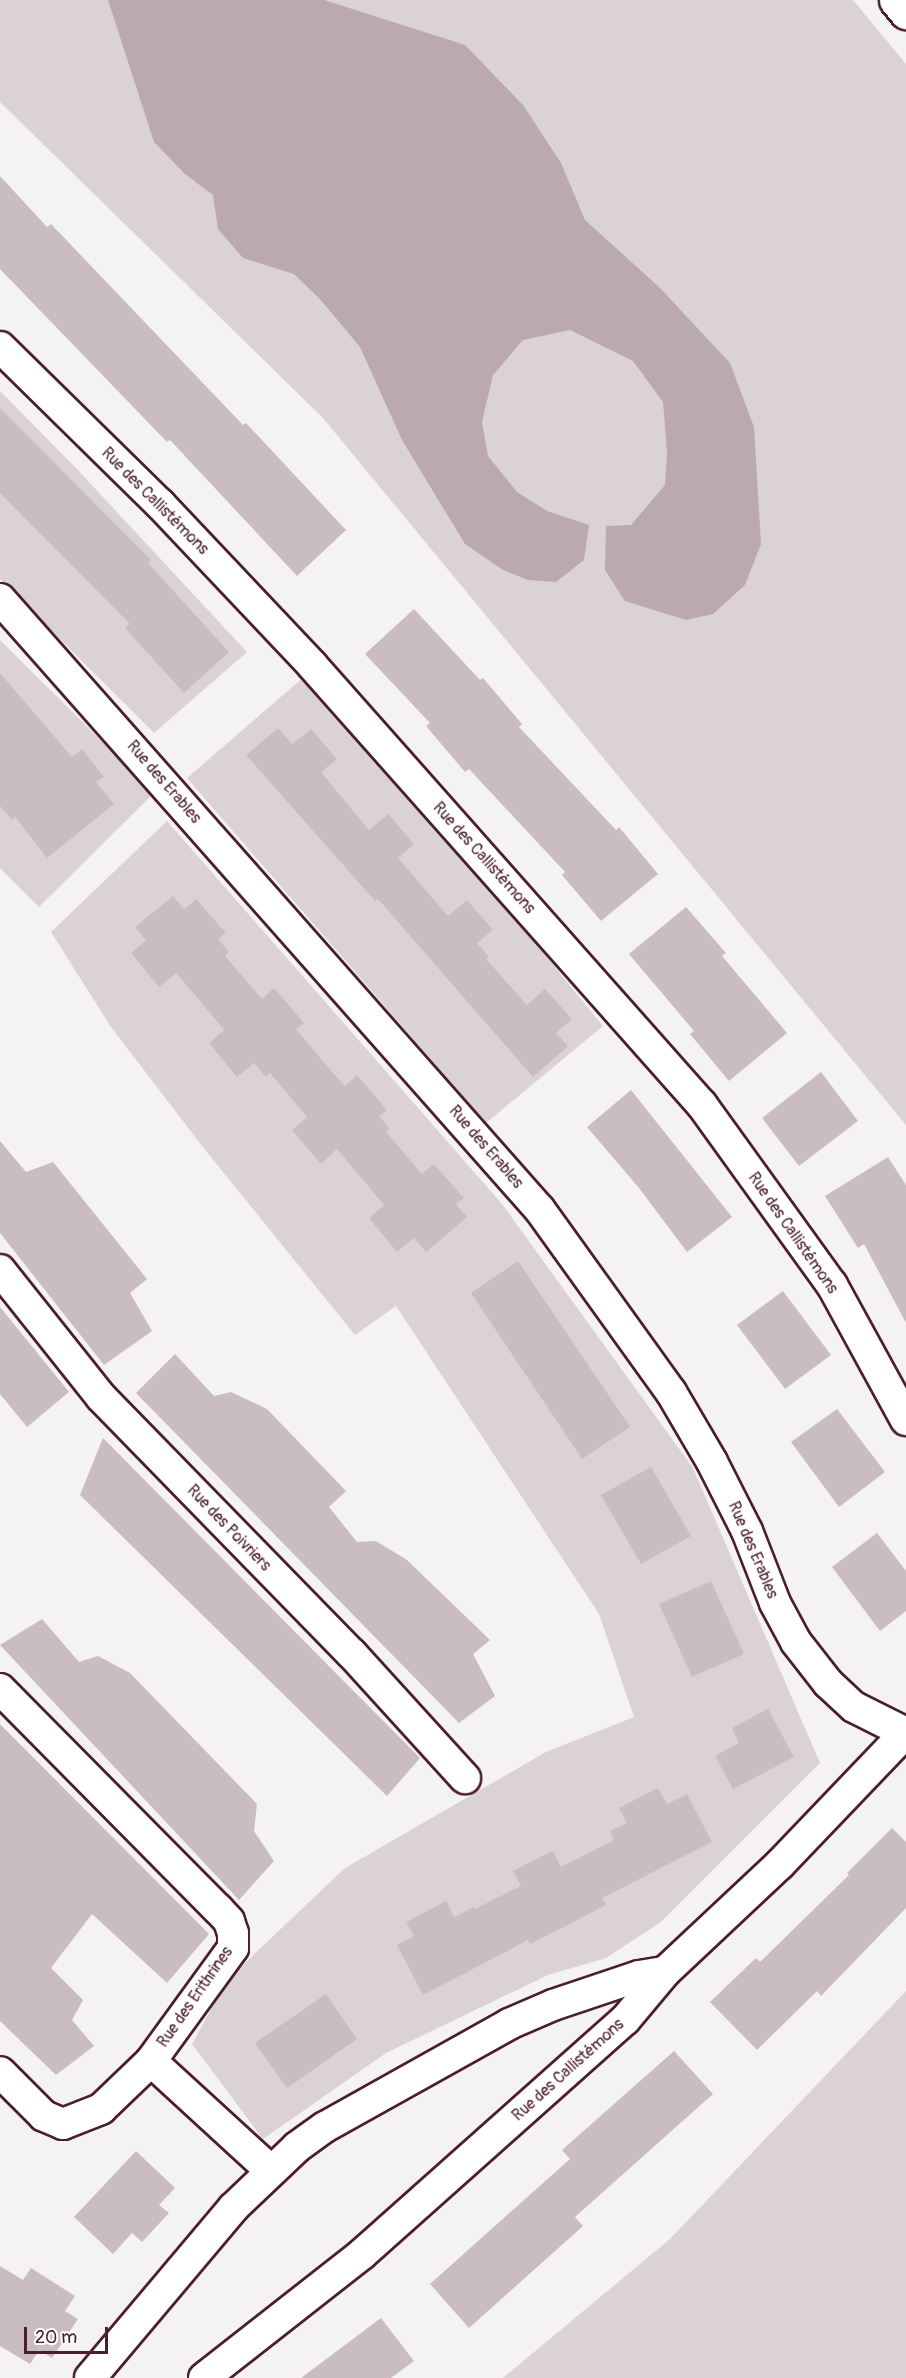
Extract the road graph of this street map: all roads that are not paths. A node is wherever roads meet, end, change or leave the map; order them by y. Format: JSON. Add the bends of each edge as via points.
{"nodes":[{"id":1,"x":896,"y":0,"type":"edge"},
{"id":2,"x":906,"y":12,"type":"edge"},
{"id":3,"x":0,"y":346,"type":"edge"},
{"id":4,"x":0,"y":599,"type":"edge"},
{"id":5,"x":0,"y":1270,"type":"edge"},
{"id":6,"x":906,"y":1420,"type":"edge"},
{"id":7,"x":0,"y":1689,"type":"edge"},
{"id":8,"x":906,"y":1732,"type":"edge"},
{"id":9,"x":465,"y":1778,"type":"dead end"},
{"id":10,"x":665,"y":1972,"type":"junction"},
{"id":11,"x":151,"y":2061,"type":"junction"},
{"id":12,"x":0,"y":2072,"type":"edge"},
{"id":13,"x":271,"y":2171,"type":"junction"},
{"id":14,"x":90,"y":2378,"type":"edge"},
{"id":15,"x":204,"y":2378,"type":"edge"}],
"edges":[{"from":1,"to":2,"type":"street"},
{"from":3,"to":6,"type":"street","name":"Rue des Callistémons","via":[[160,504],[312,665],[702,1105],[832,1285]]},
{"from":4,"to":8,"type":"street","name":"Rue des Erables","via":[[540,1210],[677,1402],[747,1531],[795,1642],[828,1683],[854,1707]]},
{"from":5,"to":9,"type":"street","name":"Rue des Poivriers","via":[[101,1396],[352,1653]]},
{"from":7,"to":11,"type":"street","name":"Rue des Erithrines","via":[[229,1921],[233,1947]]},
{"from":8,"to":10,"type":"street","name":"Rue des Callistémons","via":[[780,1864]]},
{"from":10,"to":13,"type":"street","via":[[639,1976],[509,2024],[325,2127]]},
{"from":10,"to":15,"type":"street","name":"Rue des Callistémons","via":[[625,2020],[371,2247]]},
{"from":11,"to":12,"type":"street","name":"Rue des Erithrines","via":[[100,2109],[63,2124],[44,2116]]},
{"from":11,"to":13,"type":"street"},
{"from":13,"to":14,"type":"street","via":[[233,2208]]}]}
